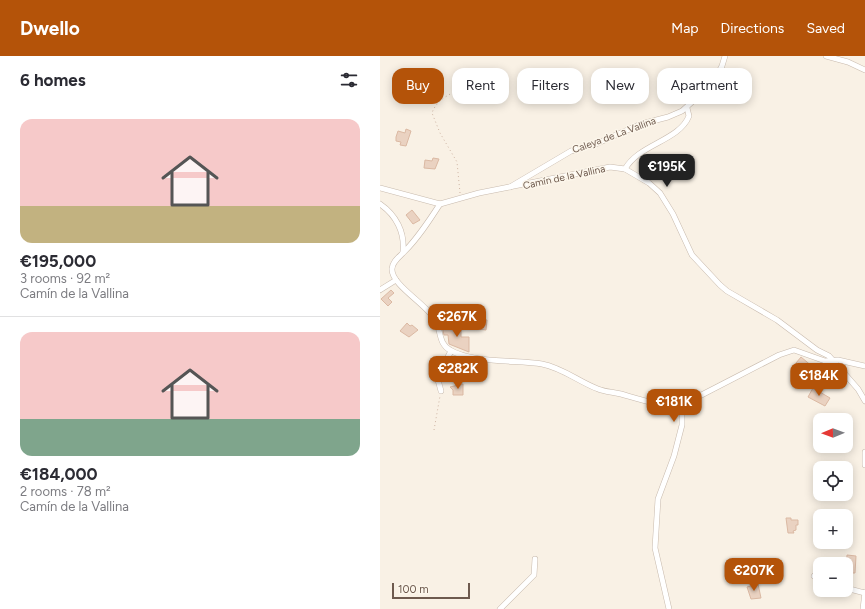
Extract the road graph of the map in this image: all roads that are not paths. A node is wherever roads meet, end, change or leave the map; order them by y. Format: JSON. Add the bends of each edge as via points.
{"nodes":[{"id":1,"x":725,"y":56,"type":"edge"},
{"id":2,"x":826,"y":56,"type":"edge"},
{"id":3,"x":865,"y":70,"type":"edge"},
{"id":4,"x":687,"y":108,"type":"junction"},
{"id":5,"x":625,"y":169,"type":"junction"},
{"id":6,"x":380,"y":188,"type":"edge"},
{"id":7,"x":507,"y":188,"type":"junction"},
{"id":8,"x":380,"y":204,"type":"edge"},
{"id":9,"x":440,"y":204,"type":"junction"},
{"id":10,"x":403,"y":253,"type":"junction"},
{"id":11,"x":396,"y":280,"type":"junction"},
{"id":12,"x":380,"y":290,"type":"edge"},
{"id":13,"x":451,"y":351,"type":"junction"},
{"id":14,"x":833,"y":360,"type":"junction"},
{"id":15,"x":865,"y":366,"type":"edge"},
{"id":16,"x":441,"y":391,"type":"road end"},
{"id":17,"x":865,"y":401,"type":"edge"},
{"id":18,"x":683,"y":409,"type":"junction"},
{"id":19,"x":865,"y":452,"type":"edge"},
{"id":20,"x":865,"y":465,"type":"edge"},
{"id":21,"x":535,"y":559,"type":"dead end"},
{"id":22,"x":853,"y":590,"type":"edge"},
{"id":23,"x":865,"y":593,"type":"edge"},
{"id":24,"x":500,"y":609,"type":"edge"},
{"id":25,"x":669,"y":609,"type":"edge"},
{"id":26,"x":863,"y":609,"type":"edge"}],
"edges":[{"from":1,"to":4,"type":"street","name":"Caleya de La Vallina","via":[[713,83]]},
{"from":2,"to":3,"type":"street"},
{"from":4,"to":5,"type":"street","via":[[689,116],[683,126],[643,151]]},
{"from":4,"to":7,"type":"street","name":"Caleya de La Vallina","via":[[570,151]]},
{"from":5,"to":7,"type":"street","name":"Camín de la Vallina","via":[[610,167]]},
{"from":5,"to":14,"type":"street","name":"Camín de la Vallina","via":[[649,182],[660,193],[692,255],[720,285],[777,320]]},
{"from":6,"to":9,"type":"street"},
{"from":7,"to":9,"type":"street","name":"Camín de la Vallina"},
{"from":8,"to":10,"type":"street","via":[[397,220],[403,241]]},
{"from":9,"to":10,"type":"street"},
{"from":10,"to":11,"type":"street","via":[[392,265],[392,275]]},
{"from":11,"to":12,"type":"street"},
{"from":11,"to":13,"type":"street","via":[[429,312],[436,323],[441,341]]},
{"from":13,"to":16,"type":"street","via":[[439,374]]},
{"from":13,"to":18,"type":"street","via":[[503,362],[544,365],[563,371],[598,389],[639,401]]},
{"from":14,"to":15,"type":"street"},
{"from":14,"to":17,"type":"street","name":"Camín de la Vallina"},
{"from":14,"to":18,"type":"street","via":[[825,361],[794,350],[787,351],[689,400]]},
{"from":18,"to":25,"type":"street","via":[[682,425],[674,456],[658,495],[655,532],[657,561]]},
{"from":19,"to":20,"type":"street"},
{"from":21,"to":24,"type":"street","via":[[534,575]]},
{"from":22,"to":23,"type":"street"},
{"from":23,"to":26,"type":"street"}]}
